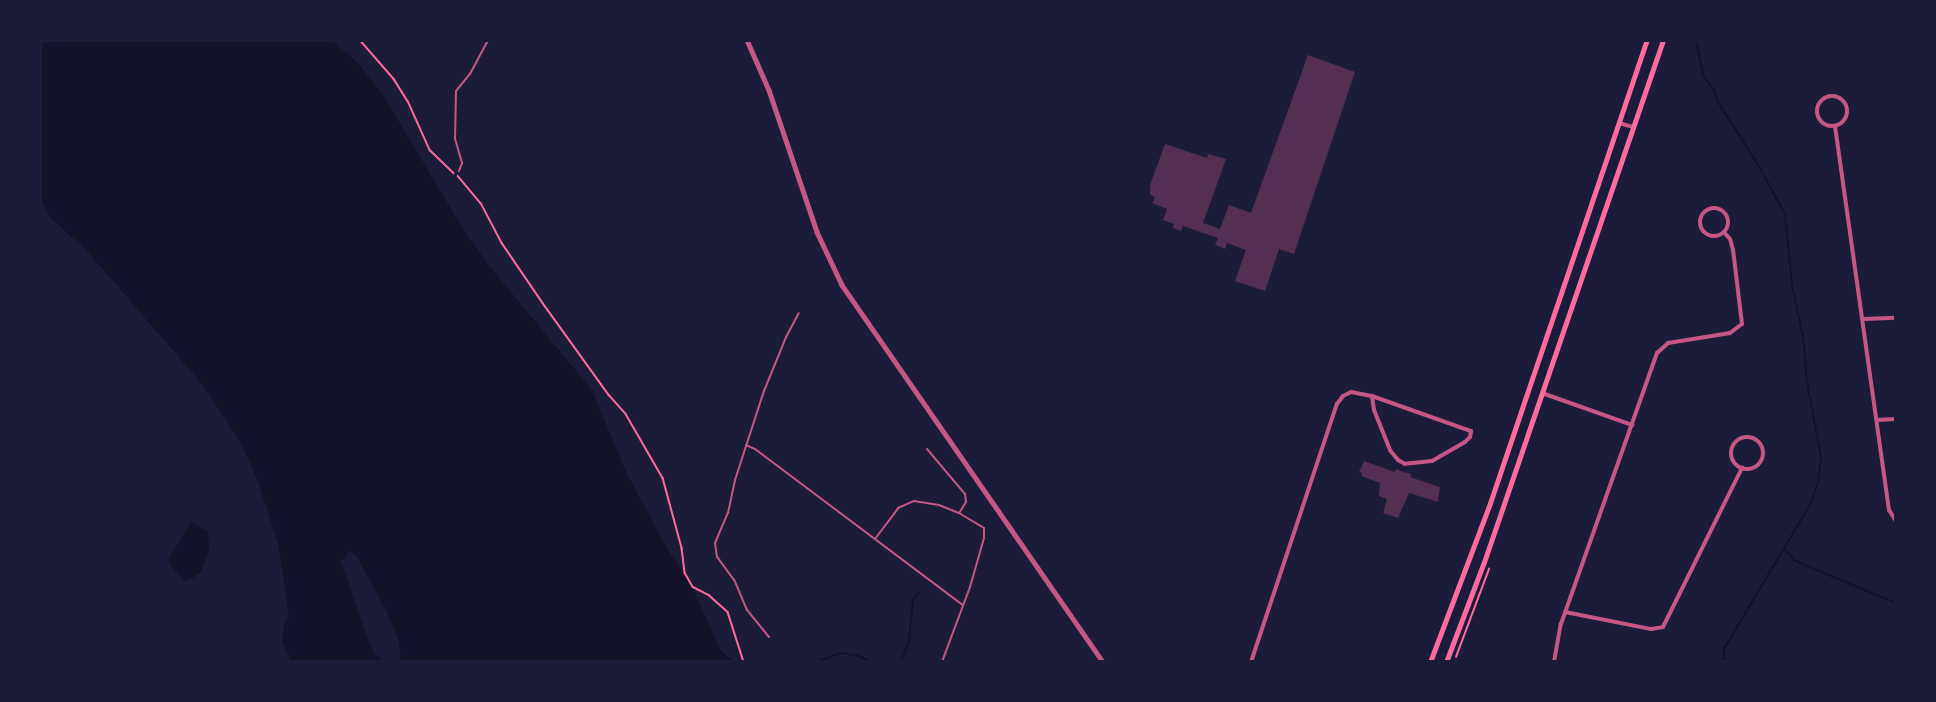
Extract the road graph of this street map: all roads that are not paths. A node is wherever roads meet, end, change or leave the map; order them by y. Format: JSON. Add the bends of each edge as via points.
{"nodes":[{"id":1,"x":488,"y":40,"type":"edge"},
{"id":2,"x":747,"y":40,"type":"edge"},
{"id":3,"x":1647,"y":40,"type":"edge"},
{"id":4,"x":1663,"y":40,"type":"edge"},
{"id":5,"x":1619,"y":123,"type":"junction"},
{"id":6,"x":1835,"y":126,"type":"junction"},
{"id":7,"x":1633,"y":128,"type":"junction"},
{"id":8,"x":459,"y":171,"type":"dead end"},
{"id":9,"x":1724,"y":232,"type":"junction"},
{"id":10,"x":799,"y":313,"type":"dead end"},
{"id":11,"x":1896,"y":318,"type":"edge"},
{"id":12,"x":1863,"y":319,"type":"junction"},
{"id":13,"x":1542,"y":393,"type":"junction"},
{"id":14,"x":1372,"y":396,"type":"junction"},
{"id":15,"x":1896,"y":419,"type":"edge"},
{"id":16,"x":1877,"y":420,"type":"junction"},
{"id":17,"x":1632,"y":425,"type":"junction"},
{"id":18,"x":746,"y":445,"type":"junction"},
{"id":19,"x":927,"y":449,"type":"dead end"},
{"id":20,"x":1742,"y":468,"type":"junction"},
{"id":21,"x":959,"y":513,"type":"junction"},
{"id":22,"x":1896,"y":521,"type":"edge"},
{"id":23,"x":875,"y":539,"type":"junction"},
{"id":24,"x":963,"y":605,"type":"junction"},
{"id":25,"x":1565,"y":612,"type":"junction"},
{"id":26,"x":769,"y":637,"type":"dead end"},
{"id":27,"x":942,"y":662,"type":"edge"},
{"id":28,"x":1103,"y":662,"type":"edge"},
{"id":29,"x":1251,"y":662,"type":"edge"},
{"id":30,"x":1430,"y":662,"type":"edge"},
{"id":31,"x":1446,"y":662,"type":"edge"},
{"id":32,"x":1554,"y":662,"type":"edge"}],
"edges":[{"from":1,"to":8,"type":"street","via":[[456,91],[455,139],[462,163]]},
{"from":2,"to":28,"type":"street","via":[[769,90],[816,232],[842,285]]},
{"from":3,"to":5,"type":"main road"},
{"from":4,"to":7,"type":"main road"},
{"from":5,"to":7,"type":"street"},
{"from":5,"to":30,"type":"main road","via":[[1490,503]]},
{"from":6,"to":6,"type":"street","via":[[1846,116],[1846,106],[1839,98],[1830,96],[1821,100],[1817,114],[1822,122]]},
{"from":6,"to":12,"type":"street"},
{"from":7,"to":13,"type":"main road"},
{"from":9,"to":9,"type":"street","via":[[1728,219],[1724,212],[1716,208],[1704,213],[1700,221],[1703,230],[1711,235]]},
{"from":9,"to":17,"type":"street","via":[[1733,250],[1742,324],[1735,332],[1668,343],[1659,348]]},
{"from":10,"to":18,"type":"street","via":[[784,342]]},
{"from":11,"to":12,"type":"street"},
{"from":12,"to":16,"type":"street"},
{"from":13,"to":17,"type":"street"},
{"from":13,"to":31,"type":"main road"},
{"from":14,"to":14,"type":"street","via":[[1390,450],[1405,464],[1432,461],[1470,437],[1471,431]]},
{"from":14,"to":29,"type":"street","via":[[1351,392],[1339,399]]},
{"from":15,"to":16,"type":"street"},
{"from":16,"to":22,"type":"street","via":[[1890,511]]},
{"from":17,"to":25,"type":"street"},
{"from":18,"to":23,"type":"street"},
{"from":18,"to":26,"type":"street","via":[[715,549],[747,610]]},
{"from":19,"to":21,"type":"street","via":[[965,494],[966,502]]},
{"from":20,"to":20,"type":"street","via":[[1731,456],[1733,445],[1741,438],[1752,438],[1760,444],[1762,458],[1752,468]]},
{"from":20,"to":25,"type":"street","via":[[1663,627],[1651,629]]},
{"from":21,"to":23,"type":"street","via":[[924,501],[904,504]]},
{"from":21,"to":24,"type":"street","via":[[982,525],[985,531]]},
{"from":23,"to":24,"type":"street"},
{"from":24,"to":27,"type":"street"},
{"from":25,"to":32,"type":"street"}]}
